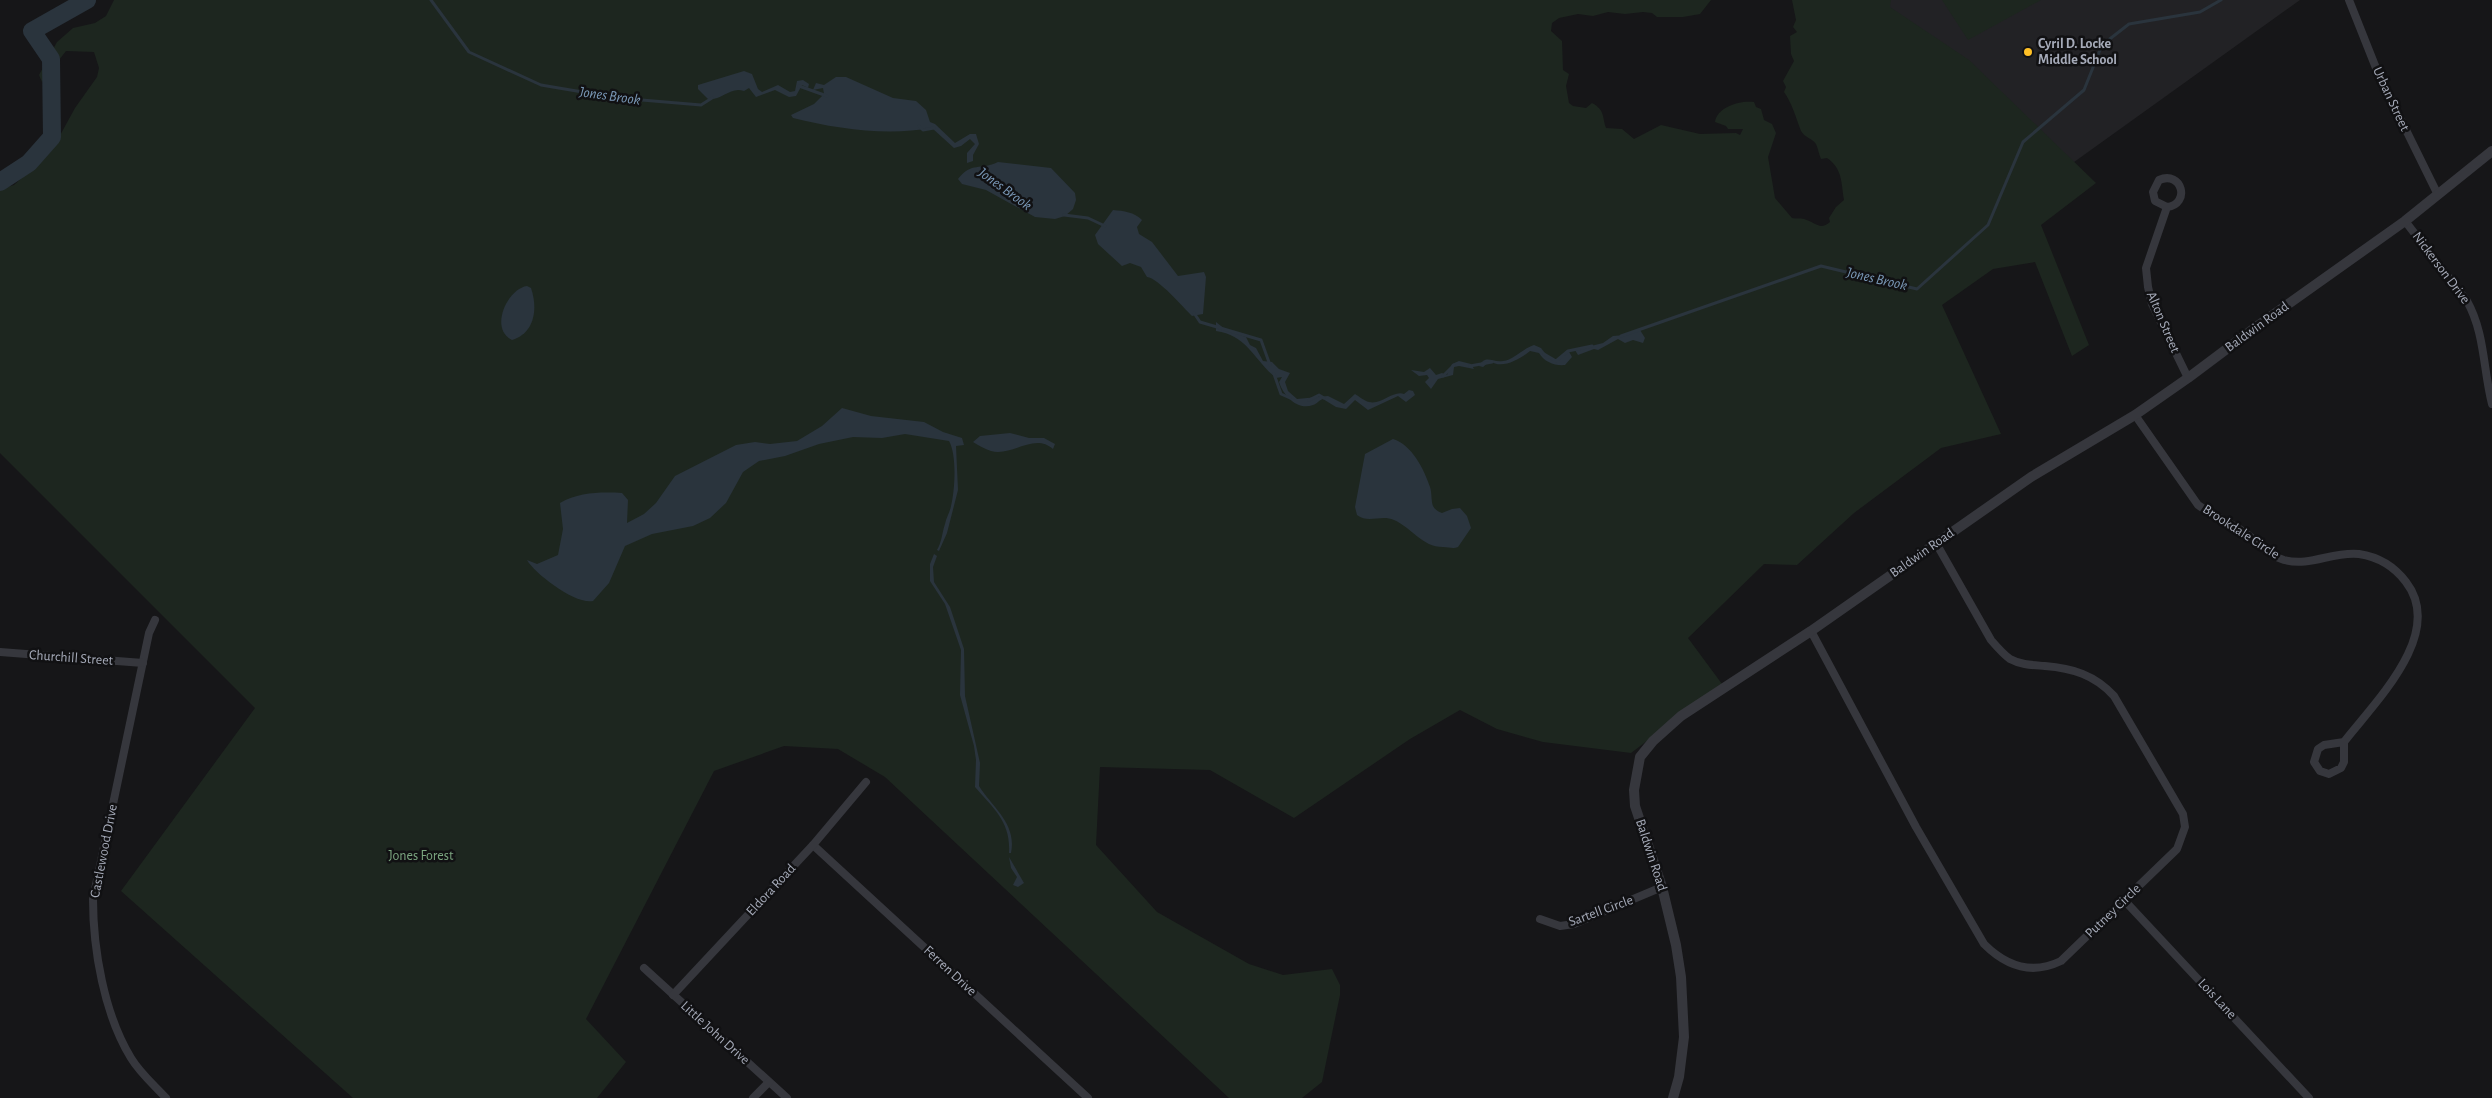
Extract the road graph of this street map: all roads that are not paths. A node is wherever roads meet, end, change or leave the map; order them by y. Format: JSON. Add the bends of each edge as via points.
{"nodes":[{"id":1,"x":2349,"y":0,"type":"edge"},
{"id":2,"x":2492,"y":151,"type":"edge"},
{"id":3,"x":2438,"y":195,"type":"junction"},
{"id":4,"x":2167,"y":208,"type":"dead end"},
{"id":5,"x":2405,"y":221,"type":"junction"},
{"id":6,"x":2188,"y":378,"type":"junction"},
{"id":7,"x":2492,"y":404,"type":"edge"},
{"id":8,"x":2135,"y":415,"type":"junction"},
{"id":9,"x":1936,"y":543,"type":"junction"},
{"id":10,"x":155,"y":620,"type":"dead end"},
{"id":11,"x":1811,"y":631,"type":"junction"},
{"id":12,"x":0,"y":652,"type":"edge"},
{"id":13,"x":143,"y":663,"type":"junction"},
{"id":14,"x":2344,"y":742,"type":"junction"},
{"id":15,"x":866,"y":782,"type":"dead end"},
{"id":16,"x":812,"y":845,"type":"junction"},
{"id":17,"x":1662,"y":887,"type":"junction"},
{"id":18,"x":2124,"y":900,"type":"junction"},
{"id":19,"x":1540,"y":919,"type":"dead end"},
{"id":20,"x":644,"y":968,"type":"dead end"},
{"id":21,"x":673,"y":995,"type":"junction"},
{"id":22,"x":769,"y":1082,"type":"junction"},
{"id":23,"x":166,"y":1098,"type":"edge"},
{"id":24,"x":753,"y":1098,"type":"edge"},
{"id":25,"x":787,"y":1098,"type":"edge"},
{"id":26,"x":1088,"y":1098,"type":"edge"},
{"id":27,"x":1673,"y":1098,"type":"edge"},
{"id":28,"x":2309,"y":1098,"type":"edge"}],
"edges":[{"from":1,"to":3,"type":"street","name":"Urban Street","via":[[2378,73]]},
{"from":2,"to":3,"type":"street","name":"Baldwin Road"},
{"from":3,"to":5,"type":"street","name":"Baldwin Road"},
{"from":4,"to":6,"type":"street","name":"Alton Street","via":[[2146,268],[2148,287],[2152,304]]},
{"from":5,"to":6,"type":"street","name":"Baldwin Road"},
{"from":5,"to":7,"type":"street","name":"Nickerson Drive","via":[[2475,315]]},
{"from":6,"to":8,"type":"street","name":"Baldwin Road"},
{"from":8,"to":9,"type":"street","name":"Baldwin Road","via":[[2031,477]]},
{"from":8,"to":14,"type":"street","name":"Brookdale Circle","via":[[2198,505],[2246,533],[2268,553],[2299,563],[2357,554],[2378,558],[2397,570],[2410,587],[2418,608],[2418,630],[2411,652]]},
{"from":9,"to":11,"type":"street","name":"Baldwin Road"},
{"from":9,"to":18,"type":"street","name":"Putney Circle","via":[[2000,651],[2023,664],[2079,671],[2103,684],[2179,804],[2185,827],[2177,849]]},
{"from":10,"to":13,"type":"street","name":"Castlewood Drive"},
{"from":11,"to":17,"type":"street","name":"Baldwin Road","via":[[1681,716],[1640,757],[1634,790],[1635,806]]},
{"from":11,"to":18,"type":"street","name":"Putney Circle","via":[[1916,827],[1984,944],[1992,951],[2020,967],[2051,966],[2061,961]]},
{"from":12,"to":13,"type":"street","name":"Churchill Street"},
{"from":13,"to":23,"type":"street","name":"Castlewood Drive","via":[[93,899],[93,926],[103,982],[120,1036],[139,1070]]},
{"from":14,"to":14,"type":"street","via":[[2341,768],[2329,774],[2320,771],[2314,759],[2318,749]]},
{"from":15,"to":16,"type":"street","name":"Eldora Road"},
{"from":16,"to":21,"type":"street","name":"Eldora Road"},
{"from":16,"to":26,"type":"street","name":"Ferren Drive"},
{"from":17,"to":19,"type":"street","name":"Sartell Circle","via":[[1574,924],[1560,926]]},
{"from":17,"to":27,"type":"street","name":"Baldwin Road","via":[[1676,945],[1684,1018],[1682,1058]]},
{"from":18,"to":28,"type":"street","name":"Lois Lane"},
{"from":20,"to":21,"type":"street","name":"Little John Drive"},
{"from":21,"to":22,"type":"street","name":"Little John Drive"},
{"from":22,"to":24,"type":"street"},
{"from":22,"to":25,"type":"street","name":"Little John Drive"}]}
